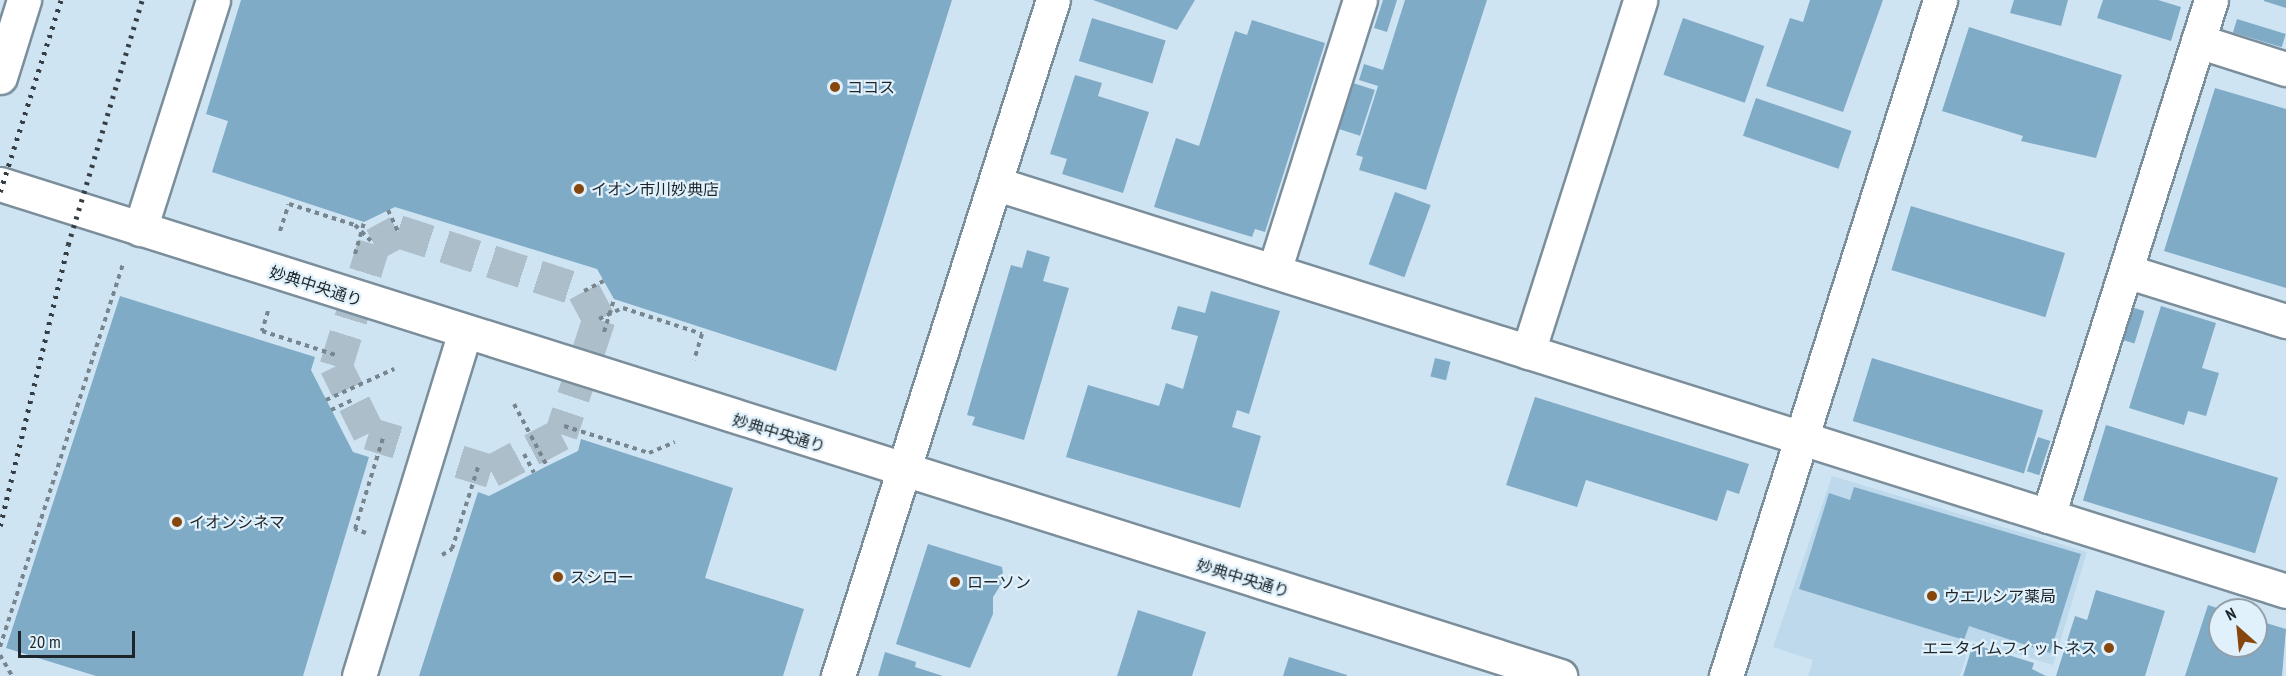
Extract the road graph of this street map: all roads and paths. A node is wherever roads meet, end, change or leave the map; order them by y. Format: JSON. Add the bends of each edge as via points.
{"nodes":[{"id":1,"x":24,"y":0,"type":"edge"},
{"id":2,"x":213,"y":0,"type":"edge"},
{"id":3,"x":1053,"y":0,"type":"edge"},
{"id":4,"x":1360,"y":0,"type":"edge"},
{"id":5,"x":1640,"y":0,"type":"edge"},
{"id":6,"x":1940,"y":0,"type":"edge"},
{"id":7,"x":2211,"y":0,"type":"edge"},
{"id":8,"x":2198,"y":41,"type":"junction"},
{"id":9,"x":2286,"y":69,"type":"edge"},
{"id":10,"x":0,"y":77,"type":"edge"},
{"id":11,"x":0,"y":184,"type":"edge"},
{"id":12,"x":997,"y":184,"type":"junction"},
{"id":13,"x":387,"y":210,"type":"dead end"},
{"id":14,"x":364,"y":222,"type":"dead end"},
{"id":15,"x":140,"y":229,"type":"junction"},
{"id":16,"x":280,"y":231,"type":"dead end"},
{"id":17,"x":398,"y":231,"type":"tunnel mouth"},
{"id":18,"x":374,"y":244,"type":"dead end"},
{"id":19,"x":355,"y":254,"type":"dead end"},
{"id":20,"x":123,"y":264,"type":"dead end"},
{"id":21,"x":1274,"y":271,"type":"junction"},
{"id":22,"x":2126,"y":271,"type":"junction"},
{"id":23,"x":604,"y":280,"type":"dead end"},
{"id":24,"x":584,"y":291,"type":"dead end"},
{"id":25,"x":614,"y":299,"type":"dead end"},
{"id":26,"x":268,"y":311,"type":"dead end"},
{"id":27,"x":599,"y":319,"type":"dead end"},
{"id":28,"x":2286,"y":321,"type":"edge"},
{"id":29,"x":604,"y":332,"type":"dead end"},
{"id":30,"x":464,"y":334,"type":"junction"},
{"id":31,"x":1528,"y":352,"type":"junction"},
{"id":32,"x":339,"y":356,"type":"dead end"},
{"id":33,"x":694,"y":360,"type":"dead end"},
{"id":34,"x":394,"y":369,"type":"dead end"},
{"id":35,"x":326,"y":400,"type":"dead end"},
{"id":36,"x":352,"y":400,"type":"dead end"},
{"id":37,"x":514,"y":404,"type":"dead end"},
{"id":38,"x":331,"y":410,"type":"dead end"},
{"id":39,"x":564,"y":426,"type":"dead end"},
{"id":40,"x":383,"y":438,"type":"dead end"},
{"id":41,"x":1801,"y":438,"type":"junction"},
{"id":42,"x":675,"y":442,"type":"dead end"},
{"id":43,"x":524,"y":454,"type":"dead end"},
{"id":44,"x":547,"y":466,"type":"dead end"},
{"id":45,"x":478,"y":467,"type":"dead end"},
{"id":46,"x":904,"y":472,"type":"junction"},
{"id":47,"x":534,"y":473,"type":"dead end"},
{"id":48,"x":2048,"y":516,"type":"junction"},
{"id":49,"x":369,"y":533,"type":"dead end"},
{"id":50,"x":442,"y":555,"type":"dead end"},
{"id":51,"x":2286,"y":591,"type":"edge"},
{"id":52,"x":0,"y":647,"type":"edge"},
{"id":53,"x":0,"y":655,"type":"edge"},
{"id":54,"x":12,"y":676,"type":"edge"},
{"id":55,"x":359,"y":676,"type":"edge"},
{"id":56,"x":838,"y":676,"type":"edge"},
{"id":57,"x":1560,"y":676,"type":"edge"},
{"id":58,"x":1725,"y":676,"type":"edge"}],
"edges":[{"from":1,"to":10,"type":"street"},
{"from":2,"to":15,"type":"street"},
{"from":3,"to":12,"type":"street"},
{"from":4,"to":21,"type":"street"},
{"from":5,"to":31,"type":"street"},
{"from":6,"to":41,"type":"street"},
{"from":7,"to":8,"type":"street"},
{"from":8,"to":9,"type":"street"},
{"from":8,"to":22,"type":"street"},
{"from":11,"to":15,"type":"street","name":"妙典中央通り"},
{"from":12,"to":21,"type":"street"},
{"from":12,"to":46,"type":"street"},
{"from":13,"to":17,"type":"path"},
{"from":14,"to":19,"type":"path"},
{"from":15,"to":30,"type":"street","name":"妙典中央通り"},
{"from":16,"to":18,"type":"path","bridge":true,"via":[[289,204],[355,225]]},
{"from":20,"to":52,"type":"path"},
{"from":21,"to":31,"type":"street"},
{"from":22,"to":28,"type":"street"},
{"from":22,"to":48,"type":"street"},
{"from":23,"to":24,"type":"path"},
{"from":25,"to":29,"type":"path"},
{"from":26,"to":32,"type":"path","via":[[262,330]]},
{"from":27,"to":33,"type":"path","bridge":true,"via":[[623,308],[702,334]]},
{"from":30,"to":46,"type":"street","name":"妙典中央通り"},
{"from":30,"to":55,"type":"street"},
{"from":31,"to":41,"type":"street"},
{"from":34,"to":35,"type":"path"},
{"from":36,"to":38,"type":"path"},
{"from":37,"to":44,"type":"path"},
{"from":39,"to":42,"type":"path","via":[[649,453]]},
{"from":40,"to":49,"type":"path","via":[[355,529]]},
{"from":41,"to":48,"type":"street"},
{"from":41,"to":58,"type":"street"},
{"from":43,"to":47,"type":"path"},
{"from":45,"to":50,"type":"path","via":[[452,549]]},
{"from":46,"to":56,"type":"street"},
{"from":46,"to":57,"type":"street","name":"妙典中央通り"},
{"from":48,"to":51,"type":"street"},
{"from":53,"to":54,"type":"path"}]}
